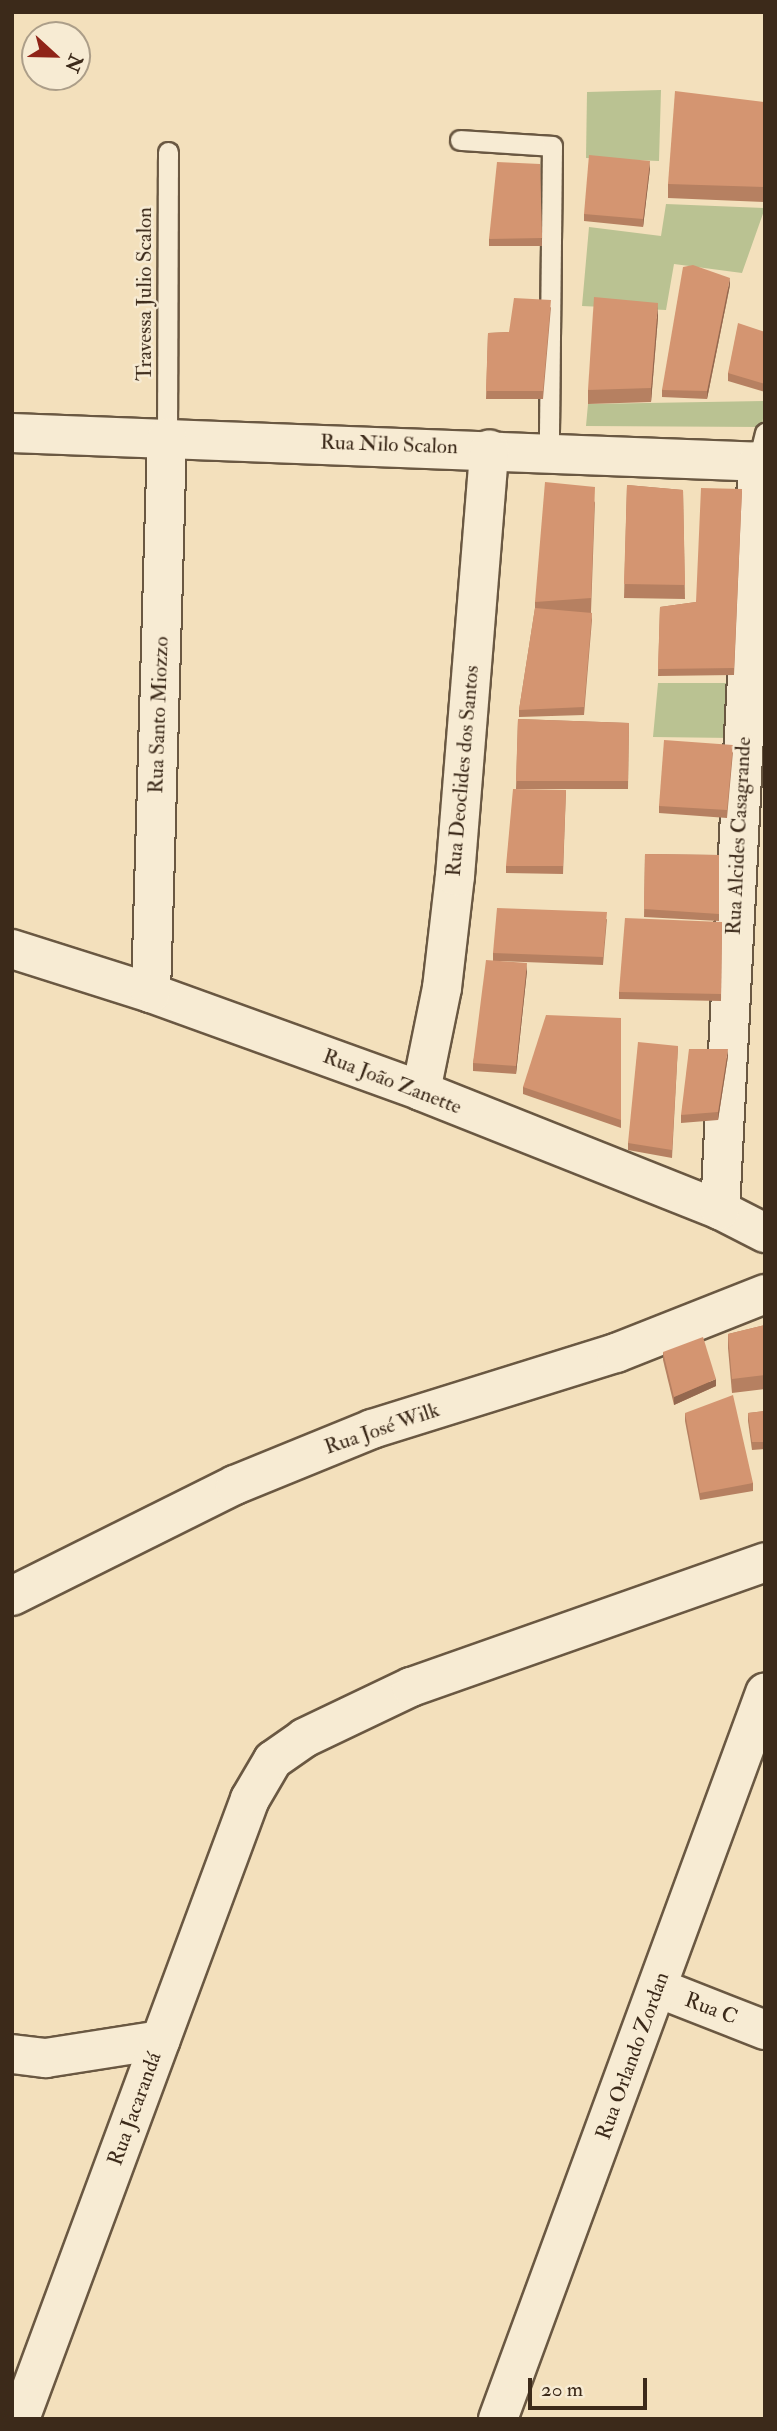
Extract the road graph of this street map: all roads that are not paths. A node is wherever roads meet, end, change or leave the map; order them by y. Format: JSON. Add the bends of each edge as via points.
{"nodes":[{"id":1,"x":460,"y":140,"type":"dead end"},
{"id":2,"x":168,"y":152,"type":"dead end"},
{"id":3,"x":12,"y":433,"type":"edge"},
{"id":4,"x":167,"y":437,"type":"junction"},
{"id":5,"x":489,"y":449,"type":"junction"},
{"id":6,"x":549,"y":452,"type":"junction"},
{"id":7,"x":762,"y":452,"type":"edge"},
{"id":8,"x":12,"y":949,"type":"edge"},
{"id":9,"x":151,"y":993,"type":"junction"},
{"id":10,"x":421,"y":1091,"type":"junction"},
{"id":11,"x":720,"y":1210,"type":"junction"},
{"id":12,"x":765,"y":1233,"type":"edge"},
{"id":13,"x":765,"y":1294,"type":"edge"},
{"id":14,"x":765,"y":1562,"type":"edge"},
{"id":15,"x":12,"y":1596,"type":"edge"},
{"id":16,"x":765,"y":1693,"type":"edge"},
{"id":17,"x":658,"y":1988,"type":"junction"},
{"id":18,"x":765,"y":2030,"type":"edge"},
{"id":19,"x":161,"y":2040,"type":"junction"},
{"id":20,"x":12,"y":2054,"type":"edge"},
{"id":21,"x":20,"y":2419,"type":"edge"},
{"id":22,"x":498,"y":2419,"type":"edge"}],
"edges":[{"from":1,"to":6,"type":"lane","via":[[552,146]]},
{"from":2,"to":4,"type":"lane","name":"Travessa Julio Scalon"},
{"from":3,"to":4,"type":"street","name":"Rua Nilo Scalon"},
{"from":4,"to":5,"type":"street","name":"Rua Nilo Scalon"},
{"from":4,"to":9,"type":"street","name":"Rua Santo Miozzo"},
{"from":5,"to":6,"type":"street","name":"Rua Nilo Scalon"},
{"from":5,"to":10,"type":"street","name":"Rua Deoclides dos Santos","via":[[455,876],[442,988]]},
{"from":6,"to":7,"type":"street","name":"Rua Nilo Scalon"},
{"from":7,"to":11,"type":"street","name":"Rua Alcides Casagrande"},
{"from":8,"to":9,"type":"street","name":"Rua João Zanette"},
{"from":9,"to":10,"type":"street","name":"Rua João Zanette"},
{"from":10,"to":11,"type":"street","name":"Rua João Zanette"},
{"from":11,"to":12,"type":"street","name":"Rua João Zanette"},
{"from":13,"to":15,"type":"street","name":"Rua José Wilk","via":[[616,1353],[359,1434],[235,1485]]},
{"from":14,"to":19,"type":"street","name":"Rua Jacarandá","via":[[411,1687],[304,1738],[273,1760],[250,1799]]},
{"from":16,"to":17,"type":"street","name":"Rua Orlando Zordan"},
{"from":17,"to":18,"type":"street","name":"Rua C"},
{"from":17,"to":22,"type":"street","name":"Rua Orlando Zordan"},
{"from":19,"to":20,"type":"street","via":[[46,2058]]},
{"from":19,"to":21,"type":"street","name":"Rua Jacarandá"}]}
